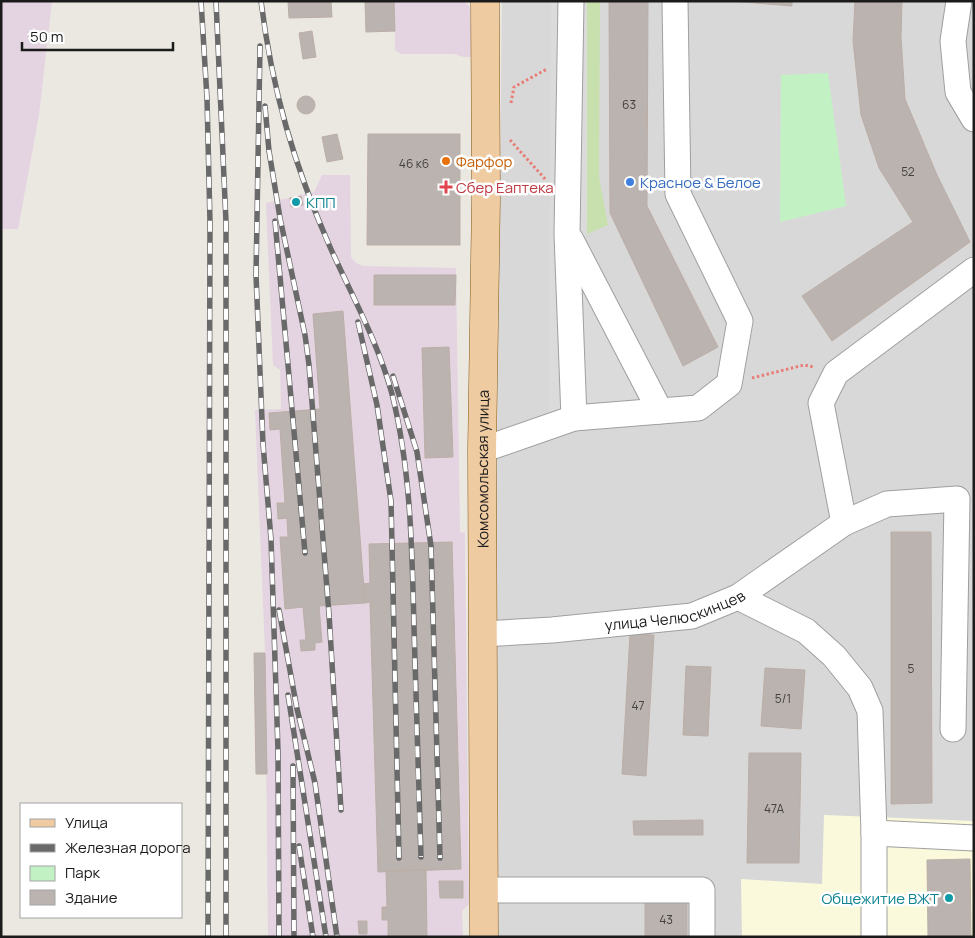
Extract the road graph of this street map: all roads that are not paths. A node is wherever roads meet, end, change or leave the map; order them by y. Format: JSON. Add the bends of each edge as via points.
{"nodes":[{"id":1,"x":485,"y":1,"type":"edge"},
{"id":2,"x":571,"y":1,"type":"edge"},
{"id":3,"x":675,"y":1,"type":"edge"},
{"id":4,"x":959,"y":1,"type":"edge"},
{"id":5,"x":974,"y":119,"type":"edge"},
{"id":6,"x":568,"y":234,"type":"junction"},
{"id":7,"x":974,"y":270,"type":"edge"},
{"id":8,"x":660,"y":411,"type":"junction"},
{"id":9,"x":574,"y":418,"type":"junction"},
{"id":10,"x":482,"y":450,"type":"junction"},
{"id":11,"x":844,"y":523,"type":"junction"},
{"id":12,"x":738,"y":597,"type":"junction"},
{"id":13,"x":482,"y":634,"type":"junction"},
{"id":14,"x":964,"y":647,"type":"edge"},
{"id":15,"x":953,"y":729,"type":"dead end"},
{"id":16,"x":874,"y":833,"type":"junction"},
{"id":17,"x":974,"y":838,"type":"edge"},
{"id":18,"x":483,"y":890,"type":"junction"},
{"id":19,"x":484,"y":937,"type":"edge"},
{"id":20,"x":702,"y":937,"type":"edge"},
{"id":21,"x":874,"y":937,"type":"edge"}],
"edges":[{"from":1,"to":10,"type":"main road","name":"Комсомольская улица"},
{"from":2,"to":6,"type":"street"},
{"from":3,"to":8,"type":"street","via":[[678,194],[740,321],[730,384],[698,408]]},
{"from":4,"to":5,"type":"street","via":[[953,41],[958,92]]},
{"from":6,"to":8,"type":"street"},
{"from":6,"to":9,"type":"street"},
{"from":7,"to":11,"type":"street","via":[[836,373],[821,403]]},
{"from":8,"to":9,"type":"street"},
{"from":9,"to":10,"type":"street"},
{"from":10,"to":13,"type":"main road","name":"Комсомольская улица"},
{"from":11,"to":12,"type":"street","name":"улица Челюскинцев"},
{"from":11,"to":14,"type":"street","name":"улица Челюскинцев","via":[[887,504],[957,499]]},
{"from":12,"to":13,"type":"street","name":"улица Челюскинцев","via":[[692,616]]},
{"from":12,"to":16,"type":"street","via":[[806,631],[834,656],[860,688],[870,711]]},
{"from":13,"to":18,"type":"main road","name":"Комсомольская улица"},
{"from":14,"to":15,"type":"street","name":"улица Челюскинцев"},
{"from":16,"to":17,"type":"street"},
{"from":16,"to":21,"type":"street"},
{"from":18,"to":19,"type":"main road","name":"Комсомольская улица"},
{"from":18,"to":20,"type":"street","via":[[702,890]]}]}
